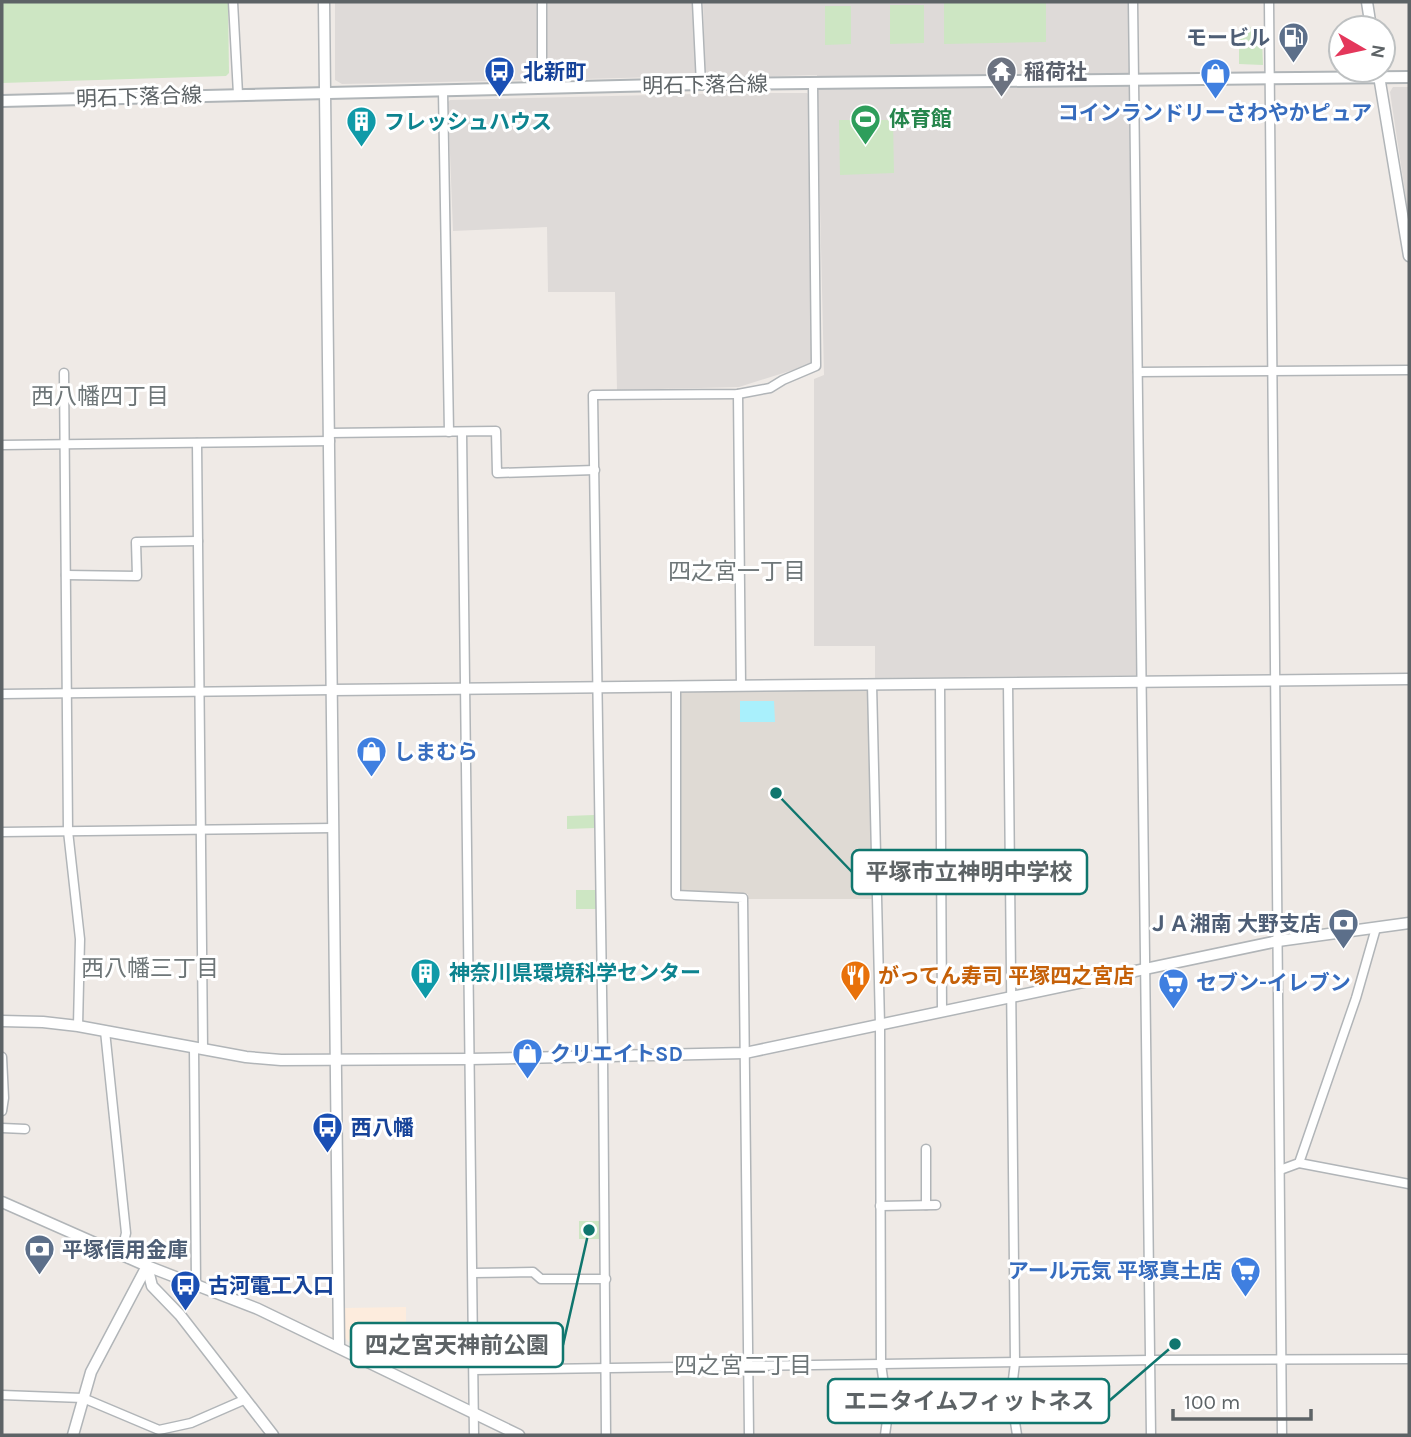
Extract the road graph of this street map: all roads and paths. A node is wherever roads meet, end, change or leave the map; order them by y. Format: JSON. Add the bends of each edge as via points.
{"nodes":[{"id":1,"x":233,"y":2,"type":"edge"},
{"id":2,"x":324,"y":2,"type":"edge"},
{"id":3,"x":542,"y":2,"type":"edge"},
{"id":4,"x":696,"y":2,"type":"edge"},
{"id":5,"x":1133,"y":2,"type":"edge"},
{"id":6,"x":1269,"y":2,"type":"edge"},
{"id":7,"x":1327,"y":76,"type":"edge"},
{"id":8,"x":1269,"y":79,"type":"junction"},
{"id":9,"x":1134,"y":80,"type":"junction"},
{"id":10,"x":701,"y":84,"type":"junction"},
{"id":11,"x":813,"y":84,"type":"junction"},
{"id":12,"x":1381,"y":84,"type":"edge"},
{"id":13,"x":542,"y":88,"type":"junction"},
{"id":14,"x":443,"y":90,"type":"junction"},
{"id":15,"x":325,"y":93,"type":"junction"},
{"id":16,"x":239,"y":94,"type":"junction"},
{"id":17,"x":2,"y":101,"type":"edge"},
{"id":18,"x":1409,"y":256,"type":"edge"},
{"id":19,"x":1409,"y":370,"type":"edge"},
{"id":20,"x":1272,"y":371,"type":"junction"},
{"id":21,"x":1138,"y":372,"type":"junction"},
{"id":22,"x":64,"y":373,"type":"dead end"},
{"id":23,"x":738,"y":394,"type":"junction"},
{"id":24,"x":449,"y":432,"type":"junction"},
{"id":25,"x":462,"y":432,"type":"junction"},
{"id":26,"x":330,"y":437,"type":"junction"},
{"id":27,"x":197,"y":443,"type":"junction"},
{"id":28,"x":65,"y":444,"type":"junction"},
{"id":29,"x":2,"y":445,"type":"edge"},
{"id":30,"x":595,"y":470,"type":"junction"},
{"id":31,"x":198,"y":541,"type":"junction"},
{"id":32,"x":66,"y":575,"type":"junction"},
{"id":33,"x":1409,"y":679,"type":"edge"},
{"id":34,"x":1275,"y":680,"type":"junction"},
{"id":35,"x":1141,"y":681,"type":"junction"},
{"id":36,"x":1008,"y":683,"type":"junction"},
{"id":37,"x":872,"y":684,"type":"junction"},
{"id":38,"x":940,"y":684,"type":"junction"},
{"id":39,"x":676,"y":686,"type":"junction"},
{"id":40,"x":741,"y":686,"type":"junction"},
{"id":41,"x":598,"y":687,"type":"junction"},
{"id":42,"x":467,"y":688,"type":"junction"},
{"id":43,"x":332,"y":690,"type":"junction"},
{"id":44,"x":199,"y":692,"type":"junction"},
{"id":45,"x":66,"y":693,"type":"junction"},
{"id":46,"x":2,"y":694,"type":"edge"},
{"id":47,"x":333,"y":828,"type":"junction"},
{"id":48,"x":200,"y":829,"type":"junction"},
{"id":49,"x":68,"y":831,"type":"junction"},
{"id":50,"x":2,"y":832,"type":"edge"},
{"id":51,"x":1409,"y":923,"type":"edge"},
{"id":52,"x":1376,"y":928,"type":"junction"},
{"id":53,"x":1278,"y":941,"type":"junction"},
{"id":54,"x":1146,"y":969,"type":"junction"},
{"id":55,"x":1011,"y":999,"type":"junction"},
{"id":56,"x":942,"y":1011,"type":"junction"},
{"id":57,"x":2,"y":1021,"type":"edge"},
{"id":58,"x":880,"y":1025,"type":"junction"},
{"id":59,"x":78,"y":1026,"type":"junction"},
{"id":60,"x":105,"y":1031,"type":"junction"},
{"id":61,"x":199,"y":1049,"type":"junction"},
{"id":62,"x":745,"y":1054,"type":"junction"},
{"id":63,"x":2,"y":1057,"type":"edge"},
{"id":64,"x":603,"y":1057,"type":"junction"},
{"id":65,"x":470,"y":1059,"type":"junction"},
{"id":66,"x":335,"y":1060,"type":"junction"},
{"id":67,"x":2,"y":1111,"type":"edge"},
{"id":68,"x":2,"y":1128,"type":"edge"},
{"id":69,"x":25,"y":1129,"type":"dead end"},
{"id":70,"x":926,"y":1149,"type":"dead end"},
{"id":71,"x":1299,"y":1163,"type":"junction"},
{"id":72,"x":1280,"y":1170,"type":"junction"},
{"id":73,"x":1409,"y":1184,"type":"edge"},
{"id":74,"x":2,"y":1202,"type":"edge"},
{"id":75,"x":926,"y":1205,"type":"junction"},
{"id":76,"x":936,"y":1205,"type":"dead end"},
{"id":77,"x":880,"y":1206,"type":"junction"},
{"id":78,"x":121,"y":1255,"type":"junction"},
{"id":79,"x":148,"y":1266,"type":"junction"},
{"id":80,"x":473,"y":1273,"type":"junction"},
{"id":81,"x":606,"y":1279,"type":"junction"},
{"id":82,"x":196,"y":1284,"type":"junction"},
{"id":83,"x":339,"y":1346,"type":"junction"},
{"id":84,"x":1282,"y":1359,"type":"junction"},
{"id":85,"x":1409,"y":1359,"type":"edge"},
{"id":86,"x":1151,"y":1360,"type":"junction"},
{"id":87,"x":1015,"y":1363,"type":"junction"},
{"id":88,"x":881,"y":1364,"type":"junction"},
{"id":89,"x":748,"y":1365,"type":"junction"},
{"id":90,"x":606,"y":1367,"type":"junction"},
{"id":91,"x":474,"y":1370,"type":"junction"},
{"id":92,"x":2,"y":1395,"type":"edge"},
{"id":93,"x":83,"y":1398,"type":"junction"},
{"id":94,"x":246,"y":1399,"type":"junction"},
{"id":95,"x":474,"y":1413,"type":"junction"},
{"id":96,"x":73,"y":1435,"type":"edge"},
{"id":97,"x":273,"y":1435,"type":"edge"},
{"id":98,"x":474,"y":1435,"type":"edge"},
{"id":99,"x":519,"y":1435,"type":"edge"},
{"id":100,"x":606,"y":1435,"type":"edge"},
{"id":101,"x":750,"y":1435,"type":"edge"},
{"id":102,"x":885,"y":1435,"type":"edge"},
{"id":103,"x":1017,"y":1435,"type":"edge"},
{"id":104,"x":1151,"y":1435,"type":"edge"},
{"id":105,"x":1282,"y":1435,"type":"edge"}],
"edges":[{"from":1,"to":16,"type":"street"},
{"from":2,"to":15,"type":"street"},
{"from":3,"to":13,"type":"street"},
{"from":4,"to":10,"type":"street"},
{"from":5,"to":9,"type":"street"},
{"from":6,"to":8,"type":"street"},
{"from":7,"to":8,"type":"main road","name":"明石下落合線"},
{"from":8,"to":9,"type":"main road","name":"明石下落合線"},
{"from":8,"to":20,"type":"street"},
{"from":9,"to":11,"type":"main road","name":"明石下落合線"},
{"from":9,"to":21,"type":"street"},
{"from":10,"to":11,"type":"main road","name":"明石下落合線"},
{"from":10,"to":13,"type":"main road","name":"明石下落合線"},
{"from":11,"to":23,"type":"street","via":[[816,366],[770,388]]},
{"from":12,"to":18,"type":"street"},
{"from":13,"to":14,"type":"main road","name":"明石下落合線"},
{"from":14,"to":15,"type":"main road","name":"明石下落合線"},
{"from":14,"to":24,"type":"street"},
{"from":15,"to":16,"type":"main road","name":"明石下落合線"},
{"from":15,"to":26,"type":"street"},
{"from":16,"to":17,"type":"main road","name":"明石下落合線"},
{"from":19,"to":20,"type":"street"},
{"from":20,"to":21,"type":"street"},
{"from":20,"to":34,"type":"street"},
{"from":21,"to":35,"type":"street"},
{"from":22,"to":28,"type":"street"},
{"from":23,"to":30,"type":"street","via":[[593,395]]},
{"from":23,"to":40,"type":"street"},
{"from":24,"to":25,"type":"street"},
{"from":24,"to":26,"type":"street"},
{"from":25,"to":30,"type":"street","via":[[496,431],[497,473]]},
{"from":25,"to":42,"type":"street"},
{"from":26,"to":27,"type":"street"},
{"from":26,"to":43,"type":"street"},
{"from":27,"to":28,"type":"street"},
{"from":27,"to":31,"type":"street"},
{"from":28,"to":29,"type":"street"},
{"from":28,"to":32,"type":"street"},
{"from":30,"to":41,"type":"street"},
{"from":31,"to":32,"type":"street","via":[[136,542],[136,576]]},
{"from":31,"to":44,"type":"street"},
{"from":32,"to":45,"type":"street"},
{"from":33,"to":34,"type":"street"},
{"from":34,"to":35,"type":"street"},
{"from":34,"to":53,"type":"street"},
{"from":35,"to":36,"type":"street"},
{"from":35,"to":54,"type":"street"},
{"from":36,"to":38,"type":"street"},
{"from":36,"to":55,"type":"street"},
{"from":37,"to":38,"type":"street"},
{"from":37,"to":40,"type":"street"},
{"from":37,"to":58,"type":"street"},
{"from":38,"to":56,"type":"street"},
{"from":39,"to":40,"type":"street"},
{"from":39,"to":41,"type":"street"},
{"from":39,"to":62,"type":"street","via":[[676,895],[743,898]]},
{"from":41,"to":42,"type":"street"},
{"from":41,"to":64,"type":"street"},
{"from":42,"to":43,"type":"street"},
{"from":42,"to":65,"type":"street"},
{"from":43,"to":44,"type":"street"},
{"from":43,"to":47,"type":"street"},
{"from":44,"to":45,"type":"street"},
{"from":44,"to":48,"type":"street"},
{"from":45,"to":46,"type":"street"},
{"from":45,"to":49,"type":"street"},
{"from":47,"to":48,"type":"street"},
{"from":47,"to":66,"type":"street"},
{"from":48,"to":49,"type":"street"},
{"from":48,"to":61,"type":"street"},
{"from":49,"to":50,"type":"street"},
{"from":49,"to":59,"type":"street","via":[[80,939]]},
{"from":51,"to":52,"type":"street"},
{"from":52,"to":53,"type":"street"},
{"from":52,"to":71,"type":"street"},
{"from":53,"to":54,"type":"street"},
{"from":53,"to":72,"type":"street"},
{"from":54,"to":55,"type":"street"},
{"from":54,"to":86,"type":"street"},
{"from":55,"to":56,"type":"street"},
{"from":55,"to":87,"type":"street"},
{"from":56,"to":58,"type":"street"},
{"from":57,"to":59,"type":"street"},
{"from":58,"to":62,"type":"street"},
{"from":58,"to":77,"type":"street"},
{"from":59,"to":60,"type":"street"},
{"from":60,"to":61,"type":"street"},
{"from":60,"to":78,"type":"street","via":[[126,1233]]},
{"from":61,"to":66,"type":"street","via":[[246,1057]]},
{"from":61,"to":82,"type":"street"},
{"from":62,"to":64,"type":"street"},
{"from":62,"to":89,"type":"street"},
{"from":63,"to":67,"type":"street"},
{"from":64,"to":65,"type":"street"},
{"from":64,"to":81,"type":"street"},
{"from":65,"to":66,"type":"street"},
{"from":65,"to":80,"type":"street"},
{"from":66,"to":83,"type":"street"},
{"from":68,"to":69,"type":"street"},
{"from":70,"to":75,"type":"street"},
{"from":71,"to":72,"type":"street"},
{"from":71,"to":73,"type":"street"},
{"from":72,"to":84,"type":"street"},
{"from":74,"to":78,"type":"street"},
{"from":75,"to":76,"type":"street"},
{"from":75,"to":77,"type":"street"},
{"from":77,"to":88,"type":"street"},
{"from":78,"to":79,"type":"street"},
{"from":79,"to":82,"type":"street"},
{"from":79,"to":93,"type":"street","via":[[105,1342]]},
{"from":79,"to":94,"type":"street","via":[[152,1286]]},
{"from":80,"to":81,"type":"street","via":[[533,1272],[541,1279]]},
{"from":80,"to":91,"type":"street"},
{"from":81,"to":90,"type":"street"},
{"from":82,"to":83,"type":"street"},
{"from":83,"to":95,"type":"street"},
{"from":84,"to":85,"type":"street"},
{"from":84,"to":86,"type":"street"},
{"from":84,"to":105,"type":"street"},
{"from":86,"to":87,"type":"street"},
{"from":86,"to":104,"type":"street"},
{"from":87,"to":88,"type":"street"},
{"from":87,"to":103,"type":"street","via":[[1011,1396]]},
{"from":88,"to":89,"type":"street"},
{"from":88,"to":102,"type":"street","via":[[888,1413]]},
{"from":89,"to":90,"type":"street"},
{"from":89,"to":101,"type":"street"},
{"from":90,"to":91,"type":"street"},
{"from":90,"to":100,"type":"street"},
{"from":91,"to":95,"type":"street"},
{"from":92,"to":93,"type":"street"},
{"from":93,"to":94,"type":"street","via":[[159,1430],[191,1423]]},
{"from":93,"to":96,"type":"street"},
{"from":94,"to":97,"type":"street"},
{"from":95,"to":98,"type":"street"},
{"from":95,"to":99,"type":"street"}]}
